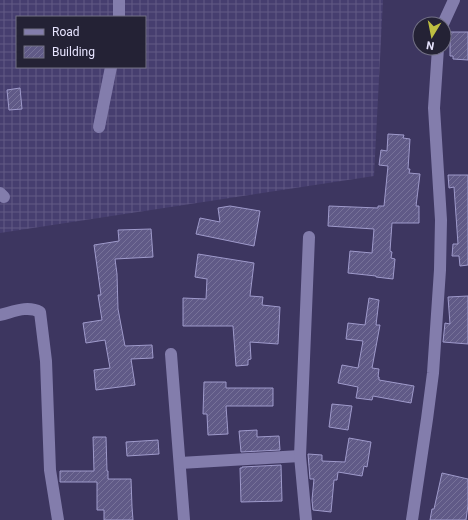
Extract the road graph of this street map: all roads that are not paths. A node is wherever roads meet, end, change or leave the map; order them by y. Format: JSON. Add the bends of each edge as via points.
{"nodes":[{"id":1,"x":119,"y":0,"type":"edge"},
{"id":2,"x":454,"y":0,"type":"edge"},
{"id":3,"x":119,"y":16,"type":"edge"},
{"id":4,"x":446,"y":16,"type":"edge"},
{"id":5,"x":437,"y":56,"type":"edge"},
{"id":6,"x":111,"y":68,"type":"edge"},
{"id":7,"x":99,"y":127,"type":"dead end"},
{"id":8,"x":309,"y":238,"type":"dead end"},
{"id":9,"x":0,"y":315,"type":"edge"},
{"id":10,"x":171,"y":354,"type":"dead end"},
{"id":11,"x":300,"y":456,"type":"junction"},
{"id":12,"x":180,"y":463,"type":"junction"},
{"id":13,"x":58,"y":520,"type":"edge"},
{"id":14,"x":184,"y":520,"type":"edge"},
{"id":15,"x":306,"y":520,"type":"edge"},
{"id":16,"x":412,"y":520,"type":"edge"}],
"edges":[{"from":1,"to":3,"type":"street"},
{"from":2,"to":4,"type":"street"},
{"from":5,"to":16,"type":"street","via":[[434,108],[440,270],[433,372]]},
{"from":6,"to":7,"type":"street"},
{"from":8,"to":11,"type":"street"},
{"from":9,"to":13,"type":"street","via":[[25,309],[40,312],[46,361],[50,470]]},
{"from":10,"to":12,"type":"street"},
{"from":11,"to":12,"type":"street"},
{"from":11,"to":15,"type":"street"},
{"from":12,"to":14,"type":"street"}]}
